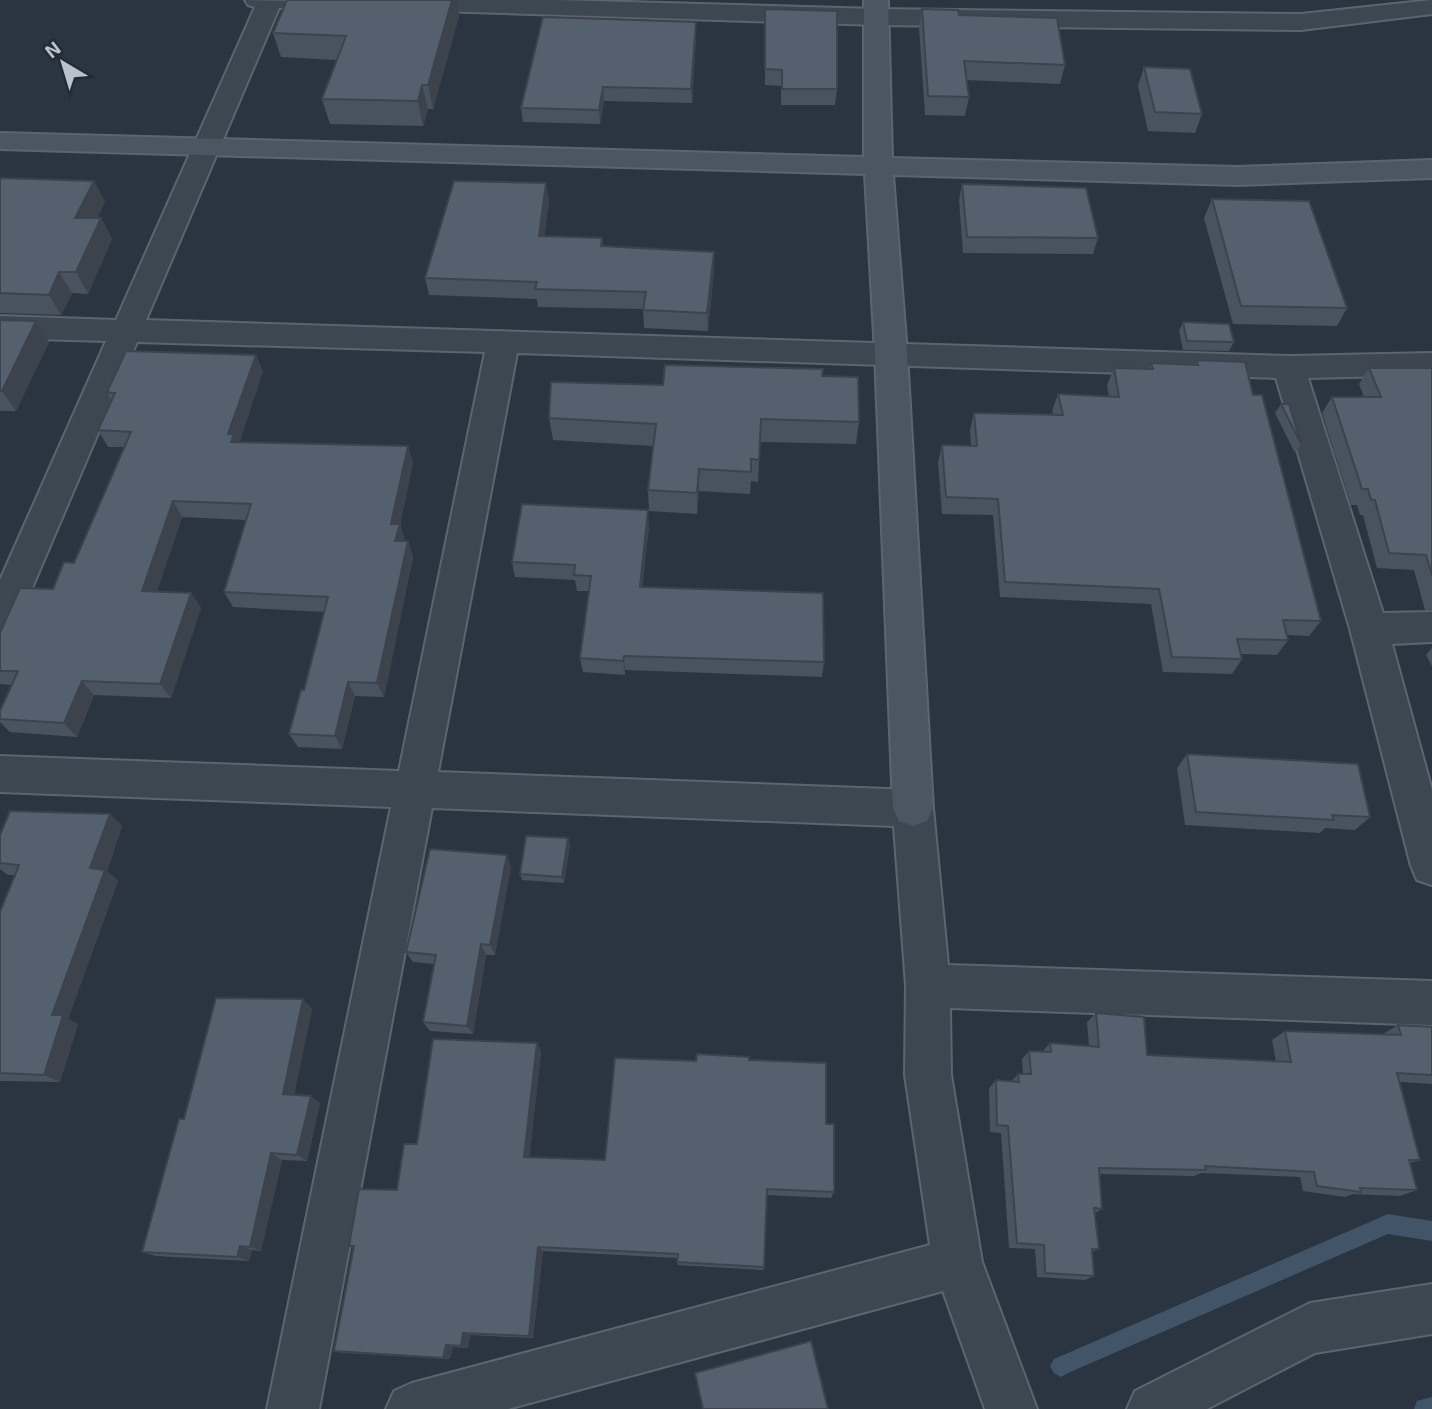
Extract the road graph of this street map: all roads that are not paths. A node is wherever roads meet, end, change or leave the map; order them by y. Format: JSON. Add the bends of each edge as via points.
{"nodes":[{"id":1,"x":257,"y":0,"type":"edge"},
{"id":2,"x":270,"y":0,"type":"edge"},
{"id":3,"x":568,"y":3,"type":"edge"},
{"id":4,"x":1432,"y":7,"type":"edge"},
{"id":5,"x":876,"y":9,"type":"edge"},
{"id":6,"x":1173,"y":10,"type":"edge"},
{"id":7,"x":0,"y":141,"type":"edge"},
{"id":8,"x":207,"y":146,"type":"junction"},
{"id":9,"x":878,"y":165,"type":"junction"},
{"id":10,"x":1432,"y":169,"type":"edge"},
{"id":11,"x":0,"y":327,"type":"edge"},
{"id":12,"x":127,"y":331,"type":"junction"},
{"id":13,"x":503,"y":342,"type":"junction"},
{"id":14,"x":891,"y":353,"type":"junction"},
{"id":15,"x":1432,"y":365,"type":"edge"},
{"id":16,"x":1289,"y":367,"type":"junction"},
{"id":17,"x":0,"y":621,"type":"edge"},
{"id":18,"x":1432,"y":626,"type":"edge"},
{"id":19,"x":1369,"y":629,"type":"junction"},
{"id":20,"x":0,"y":774,"type":"edge"},
{"id":21,"x":415,"y":790,"type":"junction"},
{"id":22,"x":913,"y":808,"type":"junction"},
{"id":23,"x":1432,"y":866,"type":"edge"},
{"id":24,"x":928,"y":986,"type":"junction"},
{"id":25,"x":1432,"y":1003,"type":"edge"},
{"id":26,"x":957,"y":1262,"type":"junction"},
{"id":27,"x":1432,"y":1309,"type":"edge"},
{"id":28,"x":293,"y":1409,"type":"edge"},
{"id":29,"x":412,"y":1409,"type":"edge"},
{"id":30,"x":1011,"y":1409,"type":"edge"},
{"id":31,"x":1153,"y":1409,"type":"edge"}],
"edges":[{"from":1,"to":2,"type":"street"},
{"from":2,"to":3,"type":"street"},
{"from":2,"to":8,"type":"street"},
{"from":3,"to":5,"type":"street"},
{"from":4,"to":6,"type":"street","via":[[1301,22]]},
{"from":5,"to":6,"type":"street"},
{"from":5,"to":9,"type":"street"},
{"from":7,"to":8,"type":"street"},
{"from":8,"to":9,"type":"street"},
{"from":8,"to":12,"type":"street"},
{"from":9,"to":10,"type":"street","via":[[1238,176]]},
{"from":9,"to":14,"type":"street"},
{"from":11,"to":12,"type":"street"},
{"from":12,"to":13,"type":"street"},
{"from":12,"to":17,"type":"street"},
{"from":13,"to":14,"type":"street"},
{"from":13,"to":21,"type":"street"},
{"from":14,"to":16,"type":"street"},
{"from":14,"to":22,"type":"street"},
{"from":15,"to":16,"type":"street"},
{"from":16,"to":19,"type":"street"},
{"from":18,"to":19,"type":"street"},
{"from":19,"to":23,"type":"street"},
{"from":20,"to":21,"type":"street"},
{"from":21,"to":22,"type":"street"},
{"from":21,"to":28,"type":"street"},
{"from":22,"to":24,"type":"street"},
{"from":24,"to":25,"type":"street"},
{"from":24,"to":26,"type":"street","via":[[928,1075]]},
{"from":26,"to":29,"type":"street"},
{"from":26,"to":30,"type":"street"},
{"from":27,"to":31,"type":"street","via":[[1310,1328]]}]}
